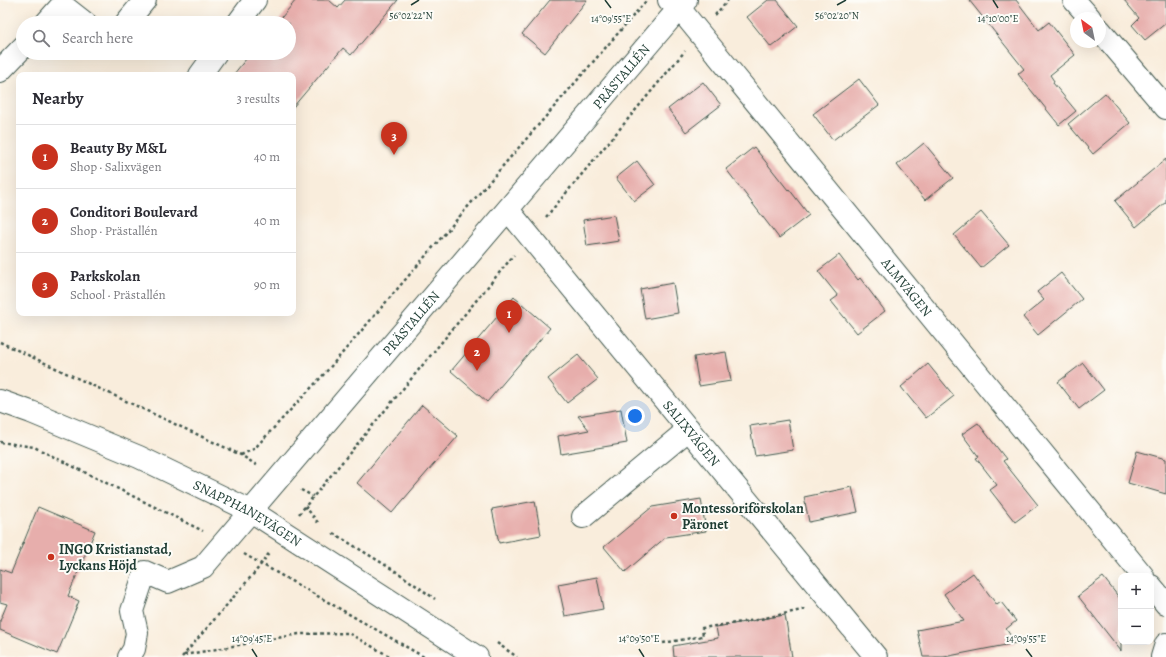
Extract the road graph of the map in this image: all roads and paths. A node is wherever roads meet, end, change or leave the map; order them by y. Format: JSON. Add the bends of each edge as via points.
{"nodes":[{"id":1,"x":145,"y":0,"type":"edge"},
{"id":2,"x":255,"y":0,"type":"edge"},
{"id":3,"x":647,"y":0,"type":"edge"},
{"id":4,"x":1074,"y":0,"type":"edge"},
{"id":5,"x":678,"y":3,"type":"edge"},
{"id":6,"x":1085,"y":12,"type":"edge"},
{"id":7,"x":53,"y":16,"type":"edge"},
{"id":8,"x":76,"y":16,"type":"edge"},
{"id":9,"x":132,"y":16,"type":"edge"},
{"id":10,"x":243,"y":16,"type":"edge"},
{"id":11,"x":1106,"y":37,"type":"edge"},
{"id":12,"x":16,"y":54,"type":"edge"},
{"id":13,"x":211,"y":60,"type":"edge"},
{"id":14,"x":0,"y":71,"type":"edge"},
{"id":15,"x":202,"y":72,"type":"edge"},
{"id":16,"x":1166,"y":108,"type":"edge"},
{"id":17,"x":508,"y":210,"type":"junction"},
{"id":18,"x":0,"y":342,"type":"edge"},
{"id":19,"x":0,"y":401,"type":"edge"},
{"id":20,"x":31,"y":412,"type":"junction"},
{"id":21,"x":0,"y":414,"type":"edge"},
{"id":22,"x":689,"y":429,"type":"junction"},
{"id":23,"x":313,"y":496,"type":"dead end"},
{"id":24,"x":251,"y":511,"type":"junction"},
{"id":25,"x":583,"y":517,"type":"dead end"},
{"id":26,"x":285,"y":533,"type":"junction"},
{"id":27,"x":1141,"y":573,"type":"edge"},
{"id":28,"x":1154,"y":590,"type":"edge"},
{"id":29,"x":831,"y":603,"type":"junction"},
{"id":30,"x":1166,"y":604,"type":"edge"},
{"id":31,"x":663,"y":643,"type":"dead end"},
{"id":32,"x":1166,"y":644,"type":"edge"},
{"id":33,"x":183,"y":656,"type":"edge"},
{"id":34,"x":129,"y":657,"type":"edge"},
{"id":35,"x":391,"y":657,"type":"edge"},
{"id":36,"x":477,"y":657,"type":"edge"},
{"id":37,"x":876,"y":657,"type":"edge"},
{"id":38,"x":1162,"y":657,"type":"edge"}],
"edges":[{"from":1,"to":9,"type":"street"},
{"from":2,"to":10,"type":"street"},
{"from":3,"to":18,"type":"path","via":[[326,372],[254,449],[241,455]]},
{"from":4,"to":6,"type":"street"},
{"from":5,"to":17,"type":"street","name":"PRÄSTALLÉN"},
{"from":5,"to":27,"type":"street","name":"ALMVÄGEN"},
{"from":7,"to":8,"type":"street","via":[[62,6]]},
{"from":11,"to":16,"type":"street"},
{"from":12,"to":14,"type":"street"},
{"from":13,"to":15,"type":"street"},
{"from":17,"to":22,"type":"street","name":"SALIXVÄGEN"},
{"from":17,"to":24,"type":"street","name":"PRÄSTALLÉN"},
{"from":19,"to":20,"type":"street","name":"SNAPPHANEVÄGEN"},
{"from":20,"to":21,"type":"street"},
{"from":20,"to":24,"type":"street","name":"SNAPPHANEVÄGEN","via":[[139,457]]},
{"from":22,"to":25,"type":"street"},
{"from":22,"to":29,"type":"street","name":"SALIXVÄGEN"},
{"from":23,"to":26,"type":"path"},
{"from":24,"to":26,"type":"street","name":"SNAPPHANEVÄGEN"},
{"from":24,"to":34,"type":"street","name":"PRÄSTALLÉN","via":[[203,567],[168,582],[145,572],[132,611],[136,633],[134,649]]},
{"from":26,"to":33,"type":"path"},
{"from":26,"to":36,"type":"street","name":"SNAPPHANEVÄGEN"},
{"from":28,"to":30,"type":"street"},
{"from":29,"to":31,"type":"path","via":[[756,620],[702,628],[704,636]]},
{"from":29,"to":37,"type":"street","name":"SALIXVÄGEN"},
{"from":32,"to":38,"type":"street"},
{"from":33,"to":35,"type":"path","via":[[299,634],[348,633]]}]}
